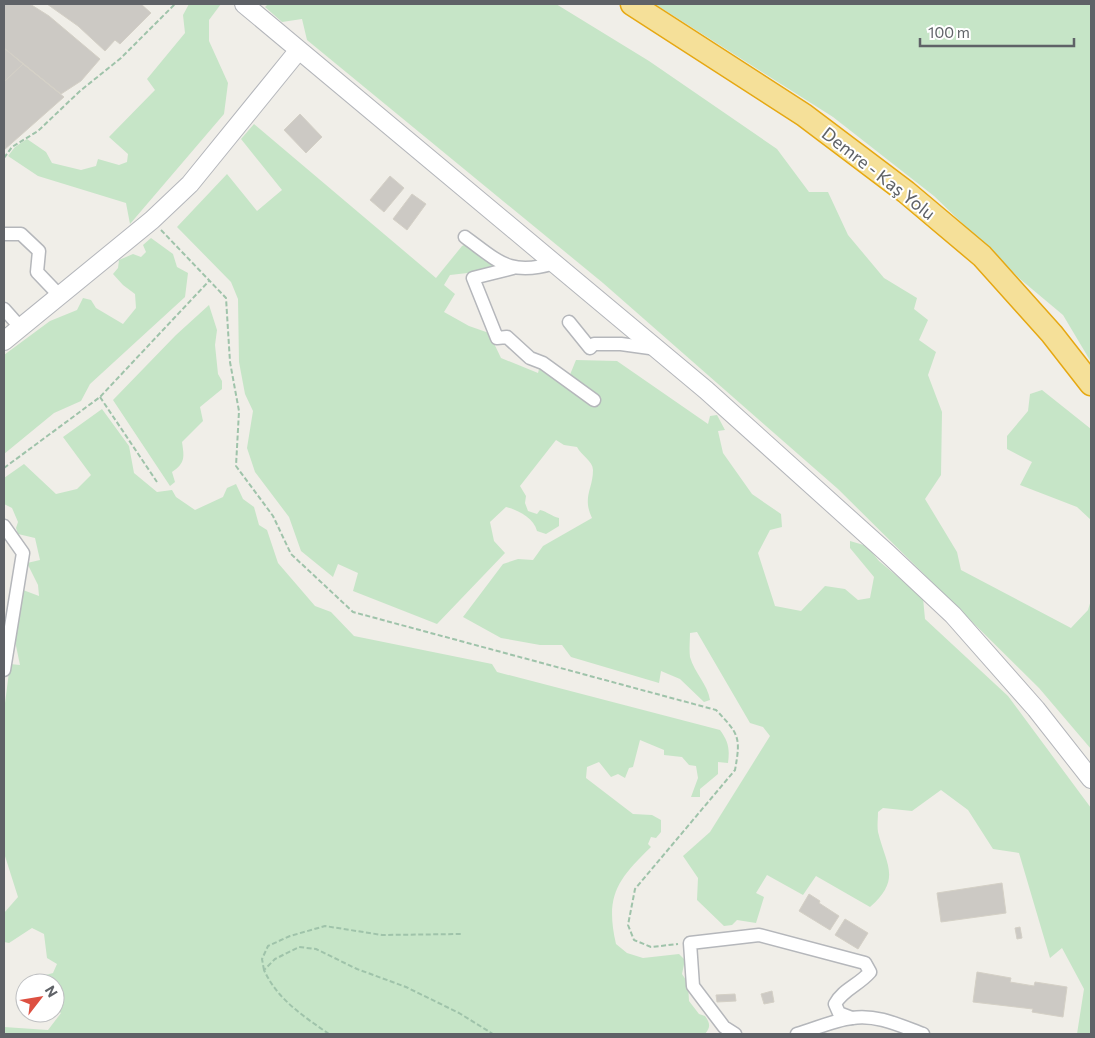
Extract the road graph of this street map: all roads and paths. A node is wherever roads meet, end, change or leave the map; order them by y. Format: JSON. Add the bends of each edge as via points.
{"nodes":[{"id":1,"x":175,"y":4,"type":"edge"},
{"id":2,"x":244,"y":4,"type":"edge"},
{"id":3,"x":632,"y":4,"type":"edge"},
{"id":4,"x":298,"y":51,"type":"junction"},
{"id":5,"x":4,"y":158,"type":"edge"},
{"id":6,"x":152,"y":220,"type":"junction"},
{"id":7,"x":4,"y":234,"type":"edge"},
{"id":8,"x":465,"y":237,"type":"dead end"},
{"id":9,"x":554,"y":263,"type":"junction"},
{"id":10,"x":513,"y":268,"type":"junction"},
{"id":11,"x":210,"y":281,"type":"junction"},
{"id":12,"x":59,"y":294,"type":"junction"},
{"id":13,"x":4,"y":309,"type":"edge"},
{"id":14,"x":568,"y":322,"type":"dead end"},
{"id":15,"x":20,"y":327,"type":"junction"},
{"id":16,"x":4,"y":340,"type":"edge"},
{"id":17,"x":657,"y":349,"type":"junction"},
{"id":18,"x":1091,"y":384,"type":"edge"},
{"id":19,"x":100,"y":397,"type":"junction"},
{"id":20,"x":594,"y":400,"type":"dead end"},
{"id":21,"x":4,"y":468,"type":"edge"},
{"id":22,"x":157,"y":482,"type":"dead end"},
{"id":23,"x":4,"y":526,"type":"edge"},
{"id":24,"x":4,"y":670,"type":"edge"},
{"id":25,"x":1091,"y":780,"type":"edge"},
{"id":26,"x":461,"y":934,"type":"dead end"},
{"id":27,"x":690,"y":943,"type":"junction"},
{"id":28,"x":264,"y":970,"type":"junction"},
{"id":29,"x":852,"y":1018,"type":"junction"},
{"id":30,"x":329,"y":1034,"type":"edge"},
{"id":31,"x":493,"y":1034,"type":"edge"},
{"id":32,"x":735,"y":1034,"type":"edge"},
{"id":33,"x":797,"y":1034,"type":"edge"},
{"id":34,"x":923,"y":1034,"type":"edge"}],
"edges":[{"from":1,"to":5,"type":"path","via":[[121,58],[38,130],[12,147]]},
{"from":2,"to":4,"type":"main road"},
{"from":3,"to":18,"type":"highway","name":"Demre - Kaş Yolu","via":[[804,115],[906,192],[982,256],[1052,334]]},
{"from":4,"to":6,"type":"main road","via":[[190,184]]},
{"from":4,"to":9,"type":"main road"},
{"from":6,"to":11,"type":"path"},
{"from":6,"to":12,"type":"main road"},
{"from":7,"to":12,"type":"street","via":[[21,234],[40,252],[37,272]]},
{"from":8,"to":10,"type":"street","via":[[505,266]]},
{"from":9,"to":10,"type":"street","via":[[539,268]]},
{"from":9,"to":17,"type":"main road"},
{"from":10,"to":20,"type":"street","via":[[473,278],[497,338],[507,337],[530,358],[543,363]]},
{"from":11,"to":19,"type":"path"},
{"from":11,"to":27,"type":"path","via":[[226,298],[230,362],[239,411],[236,466],[273,516],[291,554],[353,612],[716,710],[733,728],[740,744],[735,770],[635,889],[628,925],[634,940],[651,947]]},
{"from":12,"to":15,"type":"main road"},
{"from":13,"to":15,"type":"street"},
{"from":14,"to":17,"type":"street","via":[[590,348],[594,344],[621,344]]},
{"from":15,"to":16,"type":"main road"},
{"from":17,"to":25,"type":"main road","via":[[770,447],[953,615],[1036,709]]},
{"from":19,"to":21,"type":"path"},
{"from":19,"to":22,"type":"path"},
{"from":23,"to":24,"type":"street","via":[[23,553]]},
{"from":26,"to":28,"type":"path","via":[[382,935],[325,926],[268,946],[262,959]]},
{"from":27,"to":29,"type":"street","via":[[759,935],[865,963],[870,972],[860,983],[839,995],[835,1004],[839,1013]]},
{"from":27,"to":32,"type":"street","via":[[693,986],[724,1027]]},
{"from":28,"to":30,"type":"path","via":[[272,987],[294,1009]]},
{"from":28,"to":31,"type":"path","via":[[275,958],[298,947],[316,949],[406,987]]},
{"from":29,"to":33,"type":"street"},
{"from":29,"to":34,"type":"street","via":[[890,1022]]}]}
